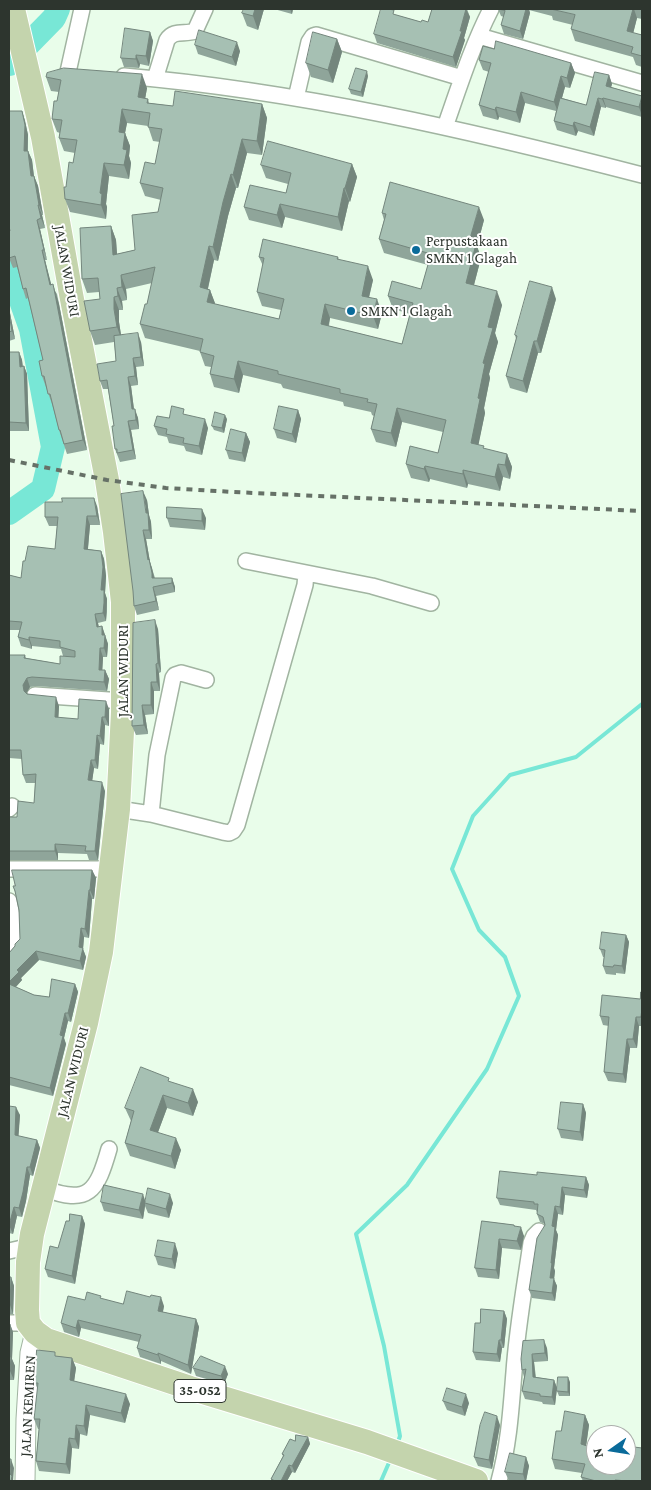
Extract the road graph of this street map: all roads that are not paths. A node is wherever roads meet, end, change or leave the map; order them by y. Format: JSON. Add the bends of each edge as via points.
{"nodes":[{"id":1,"x":12,"y":9,"type":"edge"},
{"id":2,"x":82,"y":9,"type":"edge"},
{"id":3,"x":205,"y":9,"type":"edge"},
{"id":4,"x":491,"y":9,"type":"edge"},
{"id":5,"x":479,"y":36,"type":"junction"},
{"id":6,"x":86,"y":73,"type":"edge"},
{"id":7,"x":113,"y":75,"type":"edge"},
{"id":8,"x":462,"y":78,"type":"junction"},
{"id":9,"x":45,"y":79,"type":"junction"},
{"id":10,"x":155,"y":79,"type":"junction"},
{"id":11,"x":642,"y":83,"type":"edge"},
{"id":12,"x":296,"y":98,"type":"junction"},
{"id":13,"x":446,"y":127,"type":"junction"},
{"id":14,"x":642,"y":175,"type":"edge"},
{"id":15,"x":246,"y":562,"type":"dead end"},
{"id":16,"x":306,"y":573,"type":"junction"},
{"id":17,"x":431,"y":603,"type":"dead end"},
{"id":18,"x":206,"y":680,"type":"dead end"},
{"id":19,"x":35,"y":695,"type":"edge"},
{"id":20,"x":123,"y":700,"type":"junction"},
{"id":21,"x":123,"y":810,"type":"junction"},
{"id":22,"x":148,"y":814,"type":"junction"},
{"id":23,"x":9,"y":869,"type":"edge"},
{"id":24,"x":110,"y":869,"type":"junction"},
{"id":25,"x":9,"y":901,"type":"edge"},
{"id":26,"x":9,"y":950,"type":"edge"},
{"id":27,"x":109,"y":1149,"type":"dead end"},
{"id":28,"x":48,"y":1190,"type":"junction"},
{"id":29,"x":539,"y":1232,"type":"edge"},
{"id":30,"x":24,"y":1251,"type":"edge"},
{"id":31,"x":24,"y":1326,"type":"edge"},
{"id":32,"x":25,"y":1481,"type":"edge"},
{"id":33,"x":476,"y":1481,"type":"edge"},
{"id":34,"x":499,"y":1481,"type":"edge"}],
"edges":[{"from":1,"to":9,"type":"main road","name":"JALAN WIDURI","via":[[20,38]]},
{"from":2,"to":9,"type":"street"},
{"from":3,"to":10,"type":"street","via":[[196,31],[170,35]]},
{"from":4,"to":5,"type":"street"},
{"from":5,"to":8,"type":"street"},
{"from":5,"to":11,"type":"street"},
{"from":6,"to":9,"type":"street"},
{"from":7,"to":10,"type":"street"},
{"from":8,"to":12,"type":"street","via":[[316,35],[309,42]]},
{"from":8,"to":13,"type":"street"},
{"from":9,"to":20,"type":"main road","name":"JALAN WIDURI","via":[[43,136],[116,532],[123,602]]},
{"from":10,"to":12,"type":"street"},
{"from":12,"to":13,"type":"street"},
{"from":13,"to":14,"type":"street"},
{"from":15,"to":16,"type":"street"},
{"from":16,"to":17,"type":"street","via":[[372,586]]},
{"from":16,"to":22,"type":"street","via":[[306,585],[237,825],[228,833]]},
{"from":18,"to":22,"type":"street","via":[[181,673],[172,678]]},
{"from":19,"to":20,"type":"street"},
{"from":20,"to":21,"type":"main road","name":"JALAN WIDURI"},
{"from":21,"to":22,"type":"street"},
{"from":21,"to":24,"type":"main road","name":"JALAN WIDURI"},
{"from":23,"to":24,"type":"street"},
{"from":24,"to":28,"type":"main road","name":"JALAN WIDURI","via":[[101,952]]},
{"from":25,"to":26,"type":"street","via":[[14,927]]},
{"from":27,"to":28,"type":"street","via":[[102,1174],[88,1192],[68,1196]]},
{"from":28,"to":30,"type":"main road","name":"JALAN WIDURI"},
{"from":29,"to":34,"type":"street","via":[[531,1243],[511,1415]]},
{"from":30,"to":31,"type":"main road","name":"JALAN WIDURI","via":[[27,1310]]},
{"from":31,"to":32,"type":"street","name":"JALAN KEMIREN","via":[[30,1353]]},
{"from":31,"to":33,"type":"main road","number":"35-052","via":[[46,1340],[367,1442]]}]}
